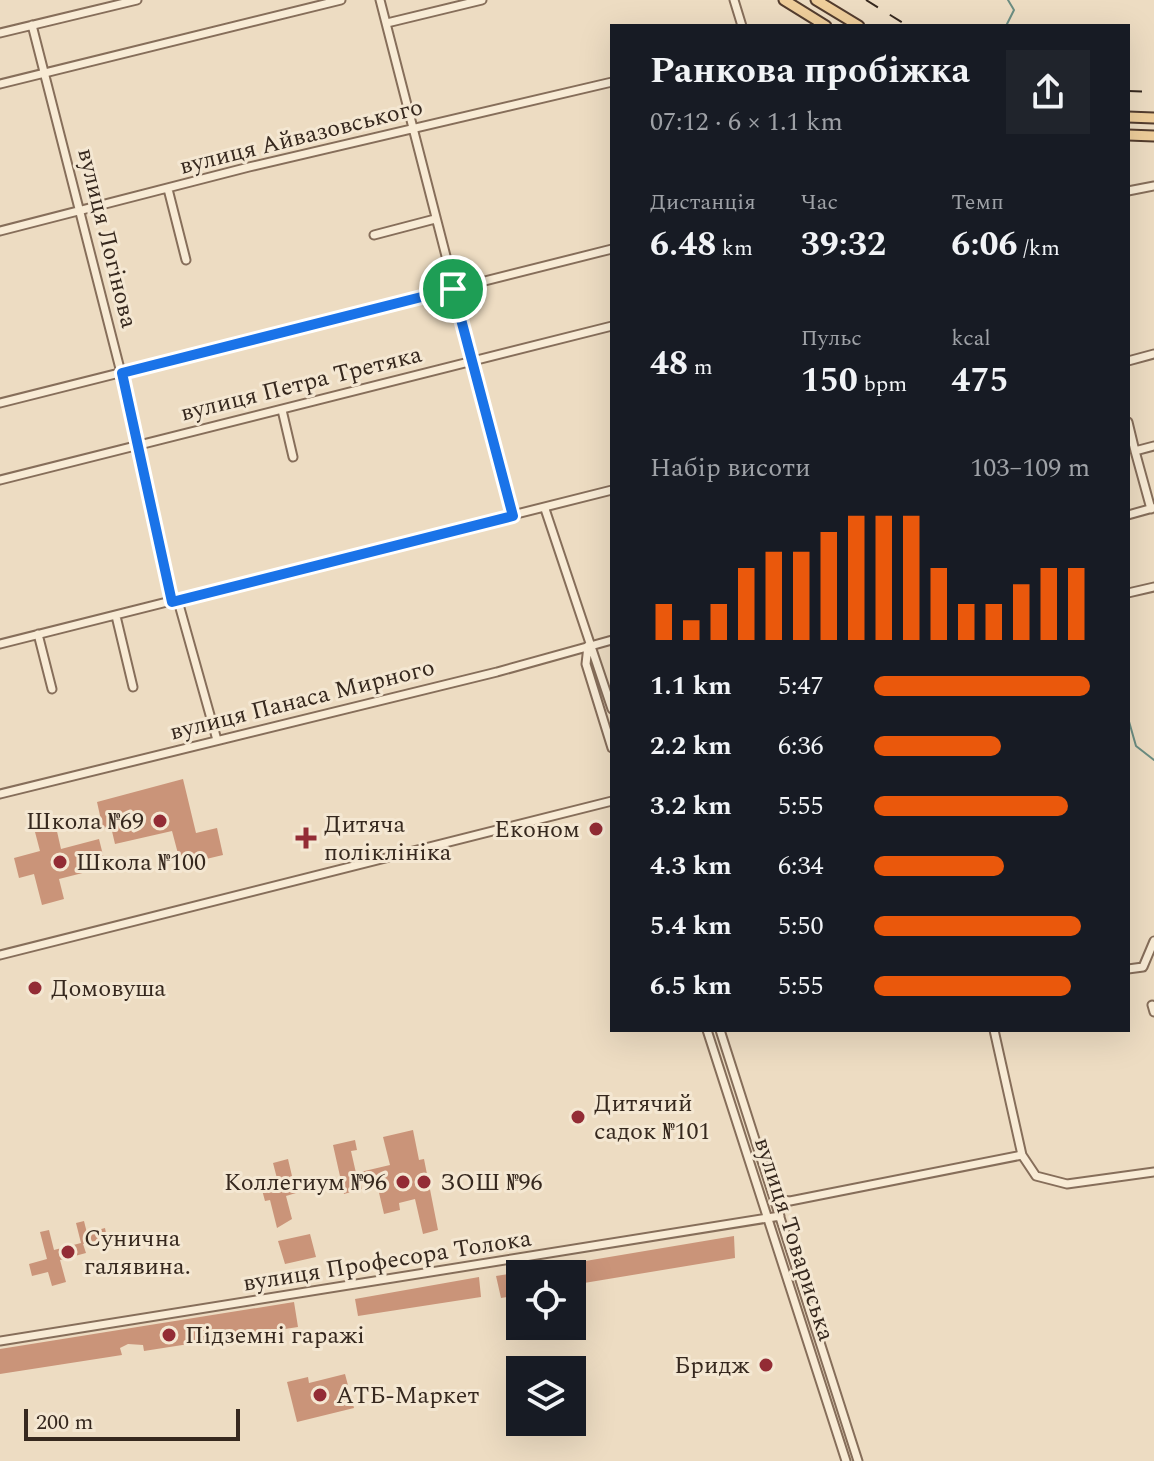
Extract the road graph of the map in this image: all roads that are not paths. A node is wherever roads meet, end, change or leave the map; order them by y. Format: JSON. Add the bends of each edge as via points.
{"nodes":[{"id":1,"x":88,"y":0,"type":"edge"},
{"id":2,"x":137,"y":0,"type":"edge"},
{"id":3,"x":341,"y":0,"type":"edge"},
{"id":4,"x":380,"y":0,"type":"edge"},
{"id":5,"x":482,"y":0,"type":"edge"},
{"id":6,"x":734,"y":0,"type":"edge"},
{"id":7,"x":784,"y":0,"type":"edge"},
{"id":8,"x":816,"y":0,"type":"edge"},
{"id":9,"x":91,"y":11,"type":"junction"},
{"id":10,"x":387,"y":23,"type":"junction"},
{"id":11,"x":741,"y":24,"type":"edge"},
{"id":12,"x":823,"y":24,"type":"edge"},
{"id":13,"x":856,"y":24,"type":"edge"},
{"id":14,"x":32,"y":25,"type":"junction"},
{"id":15,"x":1,"y":31,"type":"edge"},
{"id":16,"x":46,"y":72,"type":"junction"},
{"id":17,"x":610,"y":82,"type":"edge"},
{"id":18,"x":0,"y":84,"type":"edge"},
{"id":19,"x":1130,"y":117,"type":"edge"},
{"id":20,"x":1154,"y":118,"type":"edge"},
{"id":21,"x":413,"y":129,"type":"junction"},
{"id":22,"x":1130,"y":135,"type":"edge"},
{"id":23,"x":1154,"y":136,"type":"edge"},
{"id":24,"x":1154,"y":186,"type":"edge"},
{"id":25,"x":168,"y":189,"type":"junction"},
{"id":26,"x":1130,"y":191,"type":"edge"},
{"id":27,"x":83,"y":213,"type":"junction"},
{"id":28,"x":435,"y":219,"type":"junction"},
{"id":29,"x":0,"y":231,"type":"edge"},
{"id":30,"x":374,"y":235,"type":"dead end"},
{"id":31,"x":610,"y":250,"type":"edge"},
{"id":32,"x":186,"y":260,"type":"dead end"},
{"id":33,"x":453,"y":289,"type":"junction"},
{"id":34,"x":610,"y":326,"type":"edge"},
{"id":35,"x":1154,"y":354,"type":"edge"},
{"id":36,"x":1130,"y":360,"type":"edge"},
{"id":37,"x":472,"y":361,"type":"junction"},
{"id":38,"x":122,"y":373,"type":"junction"},
{"id":39,"x":0,"y":403,"type":"edge"},
{"id":40,"x":282,"y":410,"type":"junction"},
{"id":41,"x":1130,"y":430,"type":"edge"},
{"id":42,"x":139,"y":443,"type":"junction"},
{"id":43,"x":1154,"y":446,"type":"edge"},
{"id":44,"x":1135,"y":451,"type":"junction"},
{"id":45,"x":293,"y":457,"type":"dead end"},
{"id":46,"x":0,"y":480,"type":"edge"},
{"id":47,"x":610,"y":491,"type":"edge"},
{"id":48,"x":1152,"y":508,"type":"edge"},
{"id":49,"x":545,"y":509,"type":"junction"},
{"id":50,"x":1130,"y":514,"type":"edge"},
{"id":51,"x":513,"y":516,"type":"junction"},
{"id":52,"x":1154,"y":587,"type":"edge"},
{"id":53,"x":1130,"y":593,"type":"edge"},
{"id":54,"x":175,"y":602,"type":"junction"},
{"id":55,"x":116,"y":616,"type":"junction"},
{"id":56,"x":38,"y":634,"type":"junction"},
{"id":57,"x":610,"y":640,"type":"edge"},
{"id":58,"x":0,"y":644,"type":"edge"},
{"id":59,"x":588,"y":646,"type":"junction"},
{"id":60,"x":133,"y":687,"type":"dead end"},
{"id":61,"x":52,"y":689,"type":"dead end"},
{"id":62,"x":610,"y":703,"type":"edge"},
{"id":63,"x":217,"y":740,"type":"junction"},
{"id":64,"x":610,"y":742,"type":"edge"},
{"id":65,"x":0,"y":794,"type":"edge"},
{"id":66,"x":610,"y":802,"type":"edge"},
{"id":67,"x":1154,"y":941,"type":"edge"},
{"id":68,"x":0,"y":955,"type":"edge"},
{"id":69,"x":1143,"y":967,"type":"junction"},
{"id":70,"x":1154,"y":968,"type":"edge"},
{"id":71,"x":1130,"y":969,"type":"edge"},
{"id":72,"x":708,"y":1032,"type":"edge"},
{"id":73,"x":721,"y":1032,"type":"edge"},
{"id":74,"x":994,"y":1032,"type":"edge"},
{"id":75,"x":1022,"y":1155,"type":"junction"},
{"id":76,"x":1154,"y":1172,"type":"edge"},
{"id":77,"x":774,"y":1199,"type":"junction"},
{"id":78,"x":780,"y":1216,"type":"junction"},
{"id":79,"x":767,"y":1220,"type":"junction"},
{"id":80,"x":0,"y":1341,"type":"edge"},
{"id":81,"x":820,"y":1342,"type":"junction"},
{"id":82,"x":808,"y":1346,"type":"junction"},
{"id":83,"x":846,"y":1461,"type":"edge"},
{"id":84,"x":858,"y":1461,"type":"edge"}],
"edges":[{"from":1,"to":9,"type":"street"},
{"from":2,"to":9,"type":"street"},
{"from":3,"to":16,"type":"street"},
{"from":4,"to":10,"type":"street"},
{"from":5,"to":10,"type":"street"},
{"from":6,"to":11,"type":"street"},
{"from":7,"to":12,"type":"main road"},
{"from":8,"to":13,"type":"main road"},
{"from":9,"to":14,"type":"street"},
{"from":10,"to":21,"type":"street"},
{"from":14,"to":15,"type":"street"},
{"from":14,"to":16,"type":"street","name":"вулиця Логінова"},
{"from":16,"to":18,"type":"street"},
{"from":16,"to":27,"type":"street","name":"вулиця Логінова"},
{"from":17,"to":21,"type":"street","name":"вулиця Айвазовського"},
{"from":19,"to":20,"type":"main road"},
{"from":21,"to":25,"type":"street","name":"вулиця Айвазовського"},
{"from":21,"to":28,"type":"street"},
{"from":22,"to":23,"type":"main road"},
{"from":24,"to":26,"type":"street"},
{"from":25,"to":27,"type":"street","name":"вулиця Айвазовського"},
{"from":25,"to":32,"type":"street"},
{"from":27,"to":29,"type":"street","name":"вулиця Айвазовського"},
{"from":27,"to":38,"type":"street","name":"вулиця Логінова"},
{"from":28,"to":30,"type":"street"},
{"from":28,"to":33,"type":"street"},
{"from":31,"to":33,"type":"street"},
{"from":33,"to":37,"type":"street"},
{"from":33,"to":38,"type":"street"},
{"from":34,"to":37,"type":"street","name":"вулиця Петра Третяка"},
{"from":35,"to":36,"type":"street"},
{"from":37,"to":40,"type":"street","name":"вулиця Петра Третяка"},
{"from":37,"to":51,"type":"street"},
{"from":38,"to":39,"type":"street"},
{"from":38,"to":42,"type":"street","name":"вулиця Логінова"},
{"from":40,"to":42,"type":"street","name":"вулиця Петра Третяка"},
{"from":40,"to":45,"type":"street"},
{"from":41,"to":44,"type":"street"},
{"from":42,"to":46,"type":"street","name":"вулиця Петра Третяка"},
{"from":42,"to":54,"type":"street","name":"вулиця Логінова"},
{"from":43,"to":44,"type":"street"},
{"from":44,"to":48,"type":"street"},
{"from":47,"to":49,"type":"street"},
{"from":48,"to":50,"type":"street"},
{"from":49,"to":51,"type":"street"},
{"from":49,"to":59,"type":"street"},
{"from":51,"to":54,"type":"street"},
{"from":52,"to":53,"type":"street"},
{"from":54,"to":55,"type":"street"},
{"from":54,"to":63,"type":"street","name":"вулиця Логінова"},
{"from":55,"to":56,"type":"street"},
{"from":55,"to":60,"type":"street"},
{"from":56,"to":58,"type":"street"},
{"from":56,"to":61,"type":"street"},
{"from":57,"to":59,"type":"street","name":"вулиця Панаса Мирного"},
{"from":59,"to":62,"type":"street"},
{"from":59,"to":63,"type":"street","name":"вулиця Панаса Мирного"},
{"from":59,"to":64,"type":"street","via":[[586,664]]},
{"from":63,"to":65,"type":"street","name":"вулиця Панаса Мирного"},
{"from":66,"to":68,"type":"street"},
{"from":67,"to":69,"type":"street"},
{"from":69,"to":70,"type":"street"},
{"from":69,"to":71,"type":"street"},
{"from":72,"to":79,"type":"street","name":"вулиця Товариська"},
{"from":73,"to":77,"type":"street","name":"вулиця Товариська"},
{"from":74,"to":75,"type":"street"},
{"from":75,"to":76,"type":"street","via":[[1036,1176],[1067,1184]]},
{"from":75,"to":77,"type":"street","via":[[790,1201]]},
{"from":77,"to":78,"type":"street","name":"вулиця Товариська"},
{"from":78,"to":79,"type":"street","name":"вулиця Професора Толока"},
{"from":78,"to":81,"type":"street","name":"вулиця Товариська"},
{"from":79,"to":80,"type":"street","name":"вулиця Професора Толока"},
{"from":79,"to":82,"type":"street","name":"вулиця Товариська"},
{"from":81,"to":82,"type":"street"},
{"from":81,"to":84,"type":"street","name":"вулиця Товариська"},
{"from":82,"to":83,"type":"street","name":"вулиця Товариська"}]}
